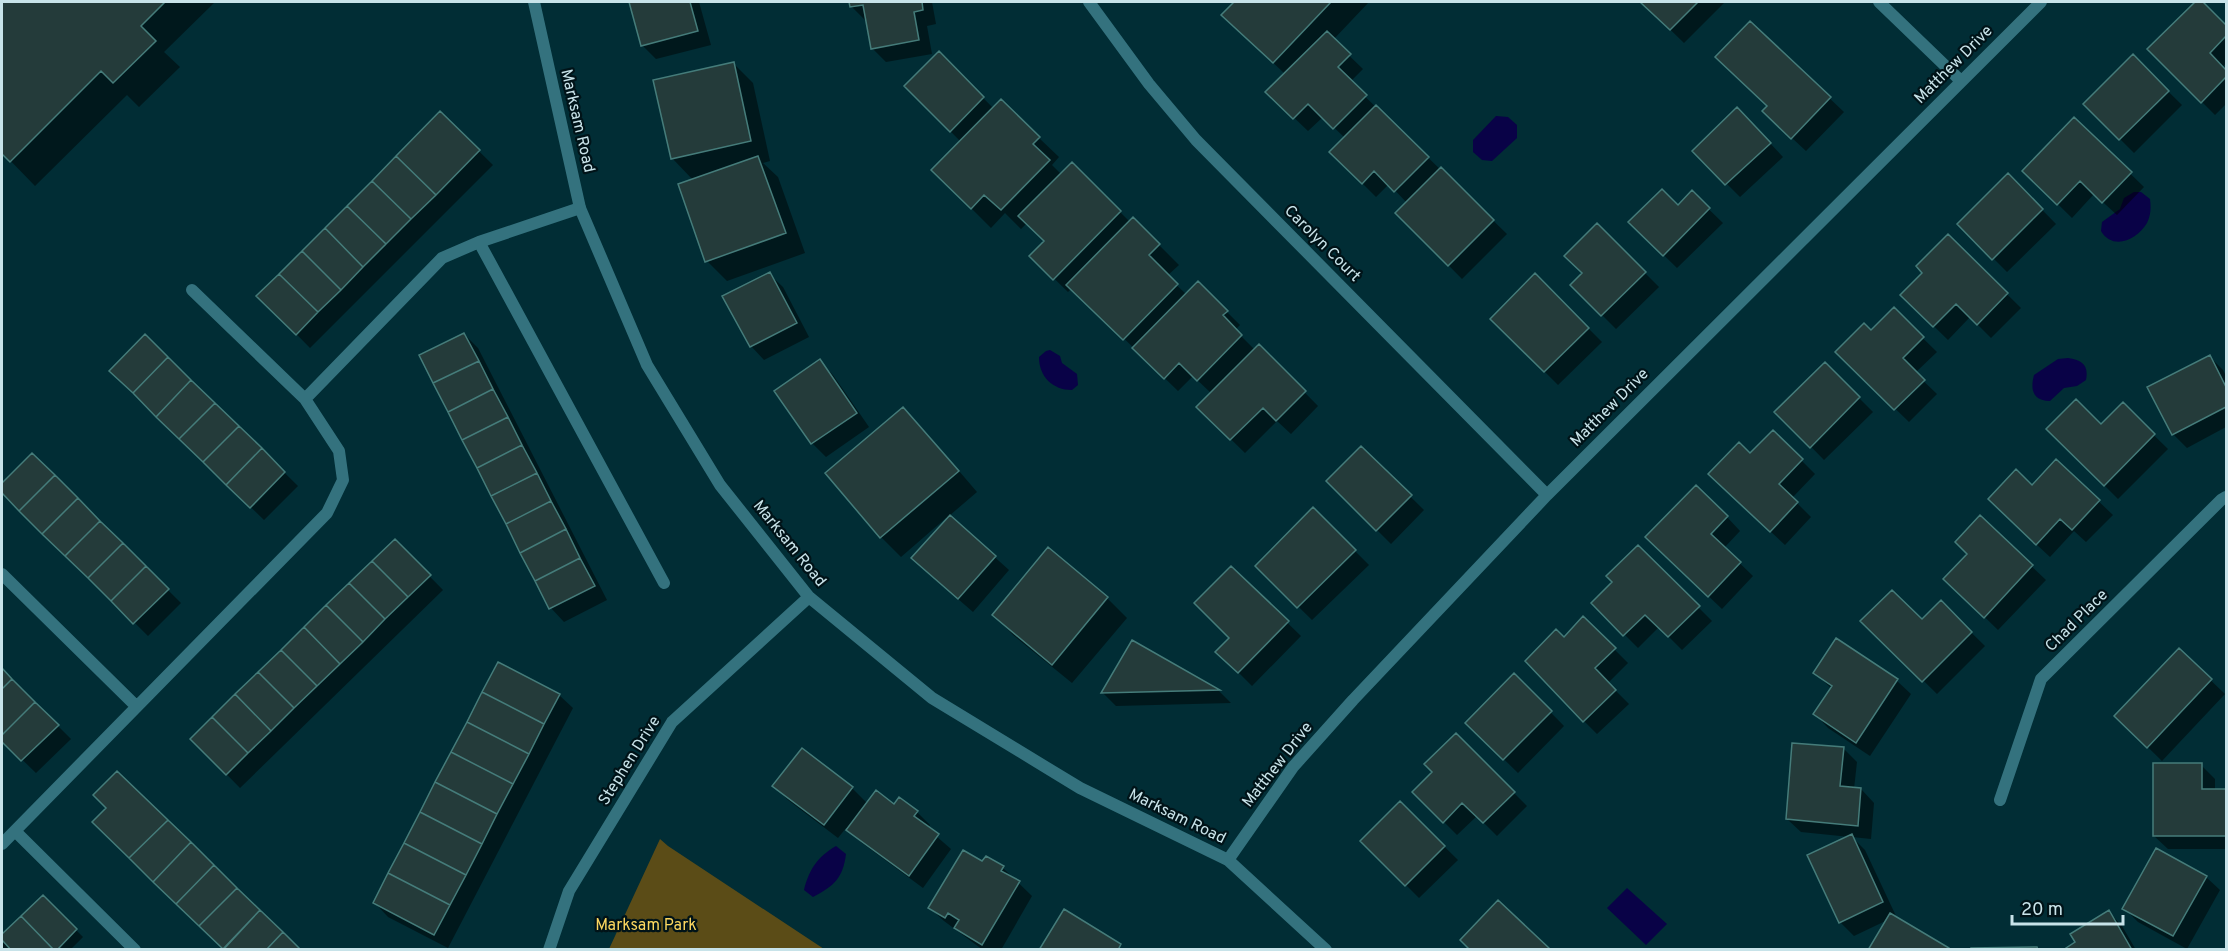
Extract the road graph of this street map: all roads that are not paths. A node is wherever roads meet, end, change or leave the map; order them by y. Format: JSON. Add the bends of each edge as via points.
{"nodes":[{"id":1,"x":534,"y":2,"type":"edge"},
{"id":2,"x":1089,"y":2,"type":"edge"},
{"id":3,"x":1879,"y":2,"type":"edge"},
{"id":4,"x":2041,"y":2,"type":"edge"},
{"id":5,"x":1961,"y":81,"type":"junction"},
{"id":6,"x":580,"y":208,"type":"junction"},
{"id":7,"x":479,"y":242,"type":"junction"},
{"id":8,"x":192,"y":290,"type":"dead end"},
{"id":9,"x":305,"y":399,"type":"junction"},
{"id":10,"x":1547,"y":495,"type":"junction"},
{"id":11,"x":2226,"y":497,"type":"edge"},
{"id":12,"x":2,"y":574,"type":"edge"},
{"id":13,"x":664,"y":583,"type":"dead end"},
{"id":14,"x":809,"y":597,"type":"junction"},
{"id":15,"x":136,"y":706,"type":"junction"},
{"id":16,"x":2000,"y":800,"type":"dead end"},
{"id":17,"x":15,"y":831,"type":"junction"},
{"id":18,"x":2,"y":844,"type":"edge"},
{"id":19,"x":1228,"y":860,"type":"junction"},
{"id":20,"x":135,"y":950,"type":"edge"},
{"id":21,"x":549,"y":950,"type":"edge"},
{"id":22,"x":1326,"y":950,"type":"edge"}],
"edges":[{"from":1,"to":6,"type":"street","name":"Marksam Road"},
{"from":2,"to":10,"type":"street","name":"Carolyn Court","via":[[1196,140]]},
{"from":3,"to":5,"type":"street"},
{"from":4,"to":5,"type":"street","name":"Matthew Drive"},
{"from":5,"to":10,"type":"street","name":"Matthew Drive"},
{"from":6,"to":7,"type":"street"},
{"from":6,"to":14,"type":"street","name":"Marksam Road","via":[[647,365],[720,485]]},
{"from":7,"to":9,"type":"street","via":[[442,258]]},
{"from":7,"to":13,"type":"street"},
{"from":8,"to":9,"type":"street"},
{"from":9,"to":15,"type":"street","via":[[339,451],[342,480],[327,513]]},
{"from":10,"to":19,"type":"street","name":"Matthew Drive","via":[[1293,767]]},
{"from":11,"to":16,"type":"street","name":"Chad Place","via":[[2042,679]]},
{"from":12,"to":15,"type":"street"},
{"from":14,"to":19,"type":"street","name":"Marksam Road","via":[[932,698],[1080,788]]},
{"from":14,"to":21,"type":"street","name":"Stephen Drive","via":[[672,722],[569,891]]},
{"from":15,"to":17,"type":"street"},
{"from":17,"to":18,"type":"street"},
{"from":17,"to":20,"type":"street"},
{"from":19,"to":22,"type":"street","name":"Marksam Road"}]}
